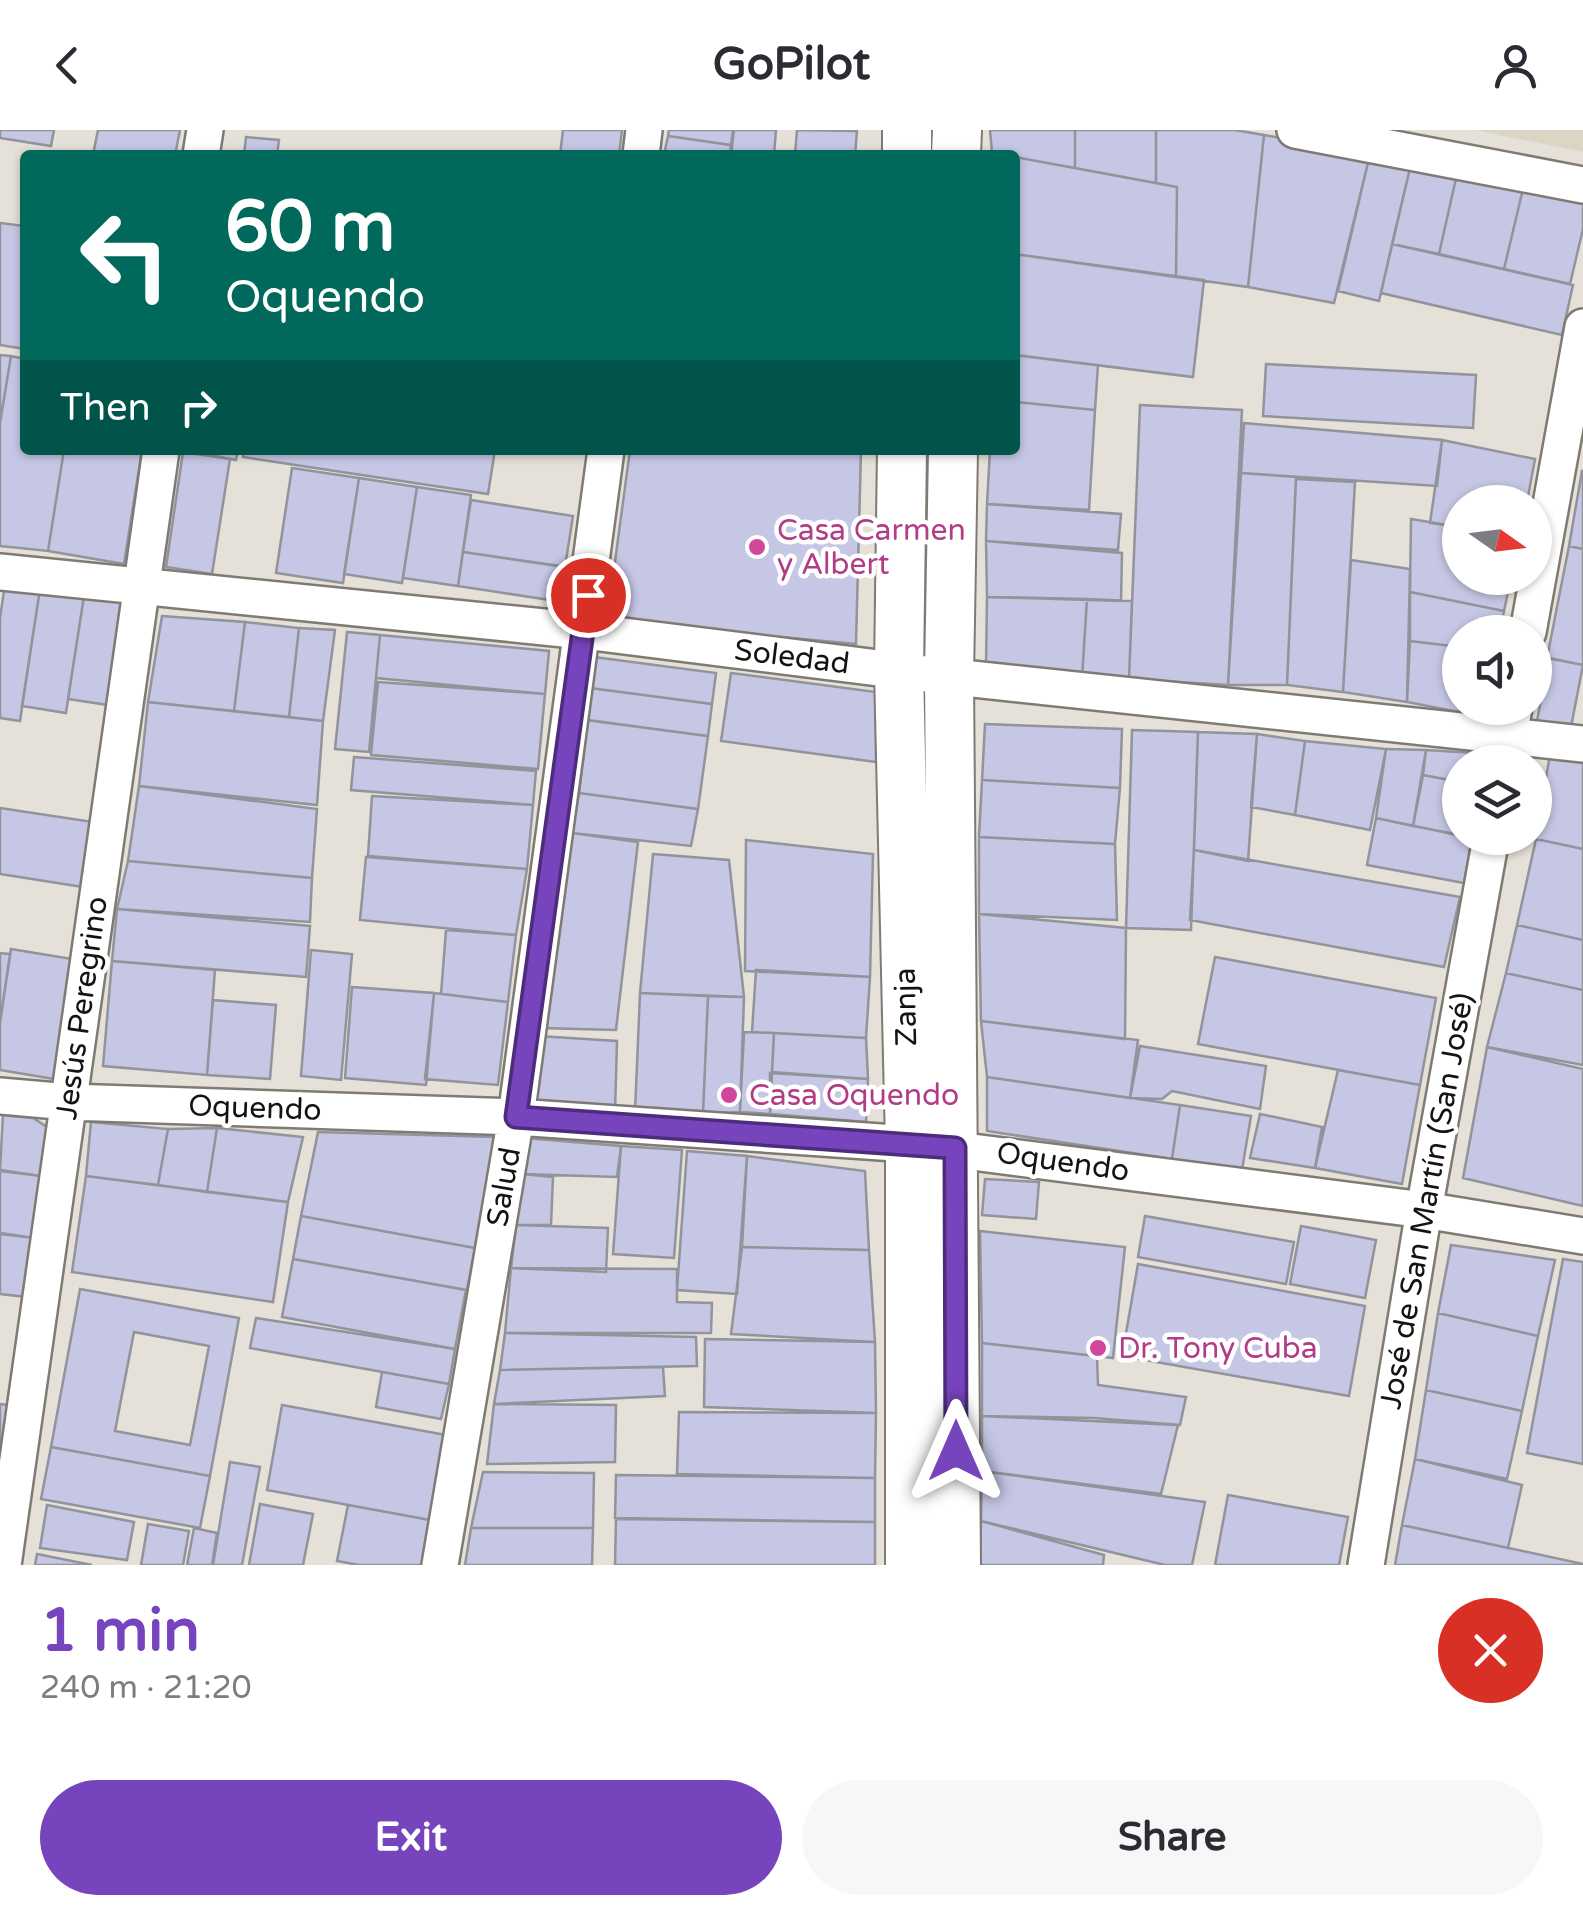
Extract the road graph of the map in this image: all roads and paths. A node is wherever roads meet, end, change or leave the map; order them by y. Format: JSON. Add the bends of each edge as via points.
{"nodes":[{"id":1,"x":1295,"y":130,"type":"edge"},
{"id":2,"x":1583,"y":185,"type":"edge"},
{"id":3,"x":1583,"y":326,"type":"edge"},
{"id":4,"x":160,"y":455,"type":"edge"},
{"id":5,"x":605,"y":455,"type":"edge"},
{"id":6,"x":902,"y":455,"type":"edge"},
{"id":7,"x":952,"y":455,"type":"edge"},
{"id":8,"x":0,"y":572,"type":"edge"},
{"id":9,"x":141,"y":588,"type":"junction"},
{"id":10,"x":1531,"y":615,"type":"edge"},
{"id":11,"x":584,"y":631,"type":"junction"},
{"id":12,"x":899,"y":670,"type":"junction"},
{"id":13,"x":950,"y":676,"type":"junction"},
{"id":14,"x":1509,"y":736,"type":"edge"},
{"id":15,"x":1583,"y":744,"type":"edge"},
{"id":16,"x":1488,"y":855,"type":"edge"},
{"id":17,"x":0,"y":1096,"type":"edge"},
{"id":18,"x":69,"y":1102,"type":"junction"},
{"id":19,"x":516,"y":1117,"type":"junction"},
{"id":20,"x":932,"y":1146,"type":"junction"},
{"id":21,"x":1424,"y":1210,"type":"junction"},
{"id":22,"x":1583,"y":1236,"type":"edge"},
{"id":23,"x":3,"y":1565,"type":"edge"},
{"id":24,"x":440,"y":1565,"type":"edge"},
{"id":25,"x":910,"y":1565,"type":"edge"},
{"id":26,"x":956,"y":1565,"type":"edge"},
{"id":27,"x":1366,"y":1565,"type":"edge"}],
"edges":[{"from":1,"to":2,"type":"street"},
{"from":3,"to":10,"type":"street"},
{"from":4,"to":9,"type":"street","name":"Jesús Peregrino"},
{"from":5,"to":11,"type":"street","name":"Salud"},
{"from":6,"to":12,"type":"main road","name":"Zanja"},
{"from":7,"to":13,"type":"main road","name":"Zanja"},
{"from":8,"to":9,"type":"street","name":"Soledad"},
{"from":9,"to":11,"type":"street","name":"Soledad"},
{"from":9,"to":18,"type":"street","name":"Jesús Peregrino"},
{"from":11,"to":12,"type":"street","name":"Soledad"},
{"from":11,"to":19,"type":"street","name":"Salud"},
{"from":12,"to":13,"type":"street","name":"Soledad"},
{"from":12,"to":20,"type":"main road","name":"Zanja"},
{"from":13,"to":14,"type":"street","name":"Soledad"},
{"from":13,"to":20,"type":"main road","name":"Zanja"},
{"from":14,"to":15,"type":"street","name":"Soledad"},
{"from":16,"to":21,"type":"street","name":"José de San Martín (San José)"},
{"from":17,"to":18,"type":"street","name":"Oquendo"},
{"from":18,"to":19,"type":"street","name":"Oquendo"},
{"from":18,"to":23,"type":"street","name":"Jesús Peregrino"},
{"from":19,"to":20,"type":"street","name":"Oquendo"},
{"from":19,"to":24,"type":"street","name":"Salud"},
{"from":20,"to":21,"type":"street","name":"Oquendo"},
{"from":20,"to":25,"type":"main road","name":"Zanja"},
{"from":20,"to":26,"type":"main road","name":"Zanja"},
{"from":21,"to":22,"type":"street","name":"Oquendo"},
{"from":21,"to":27,"type":"street","name":"José de San Martín (San José)"}]}
